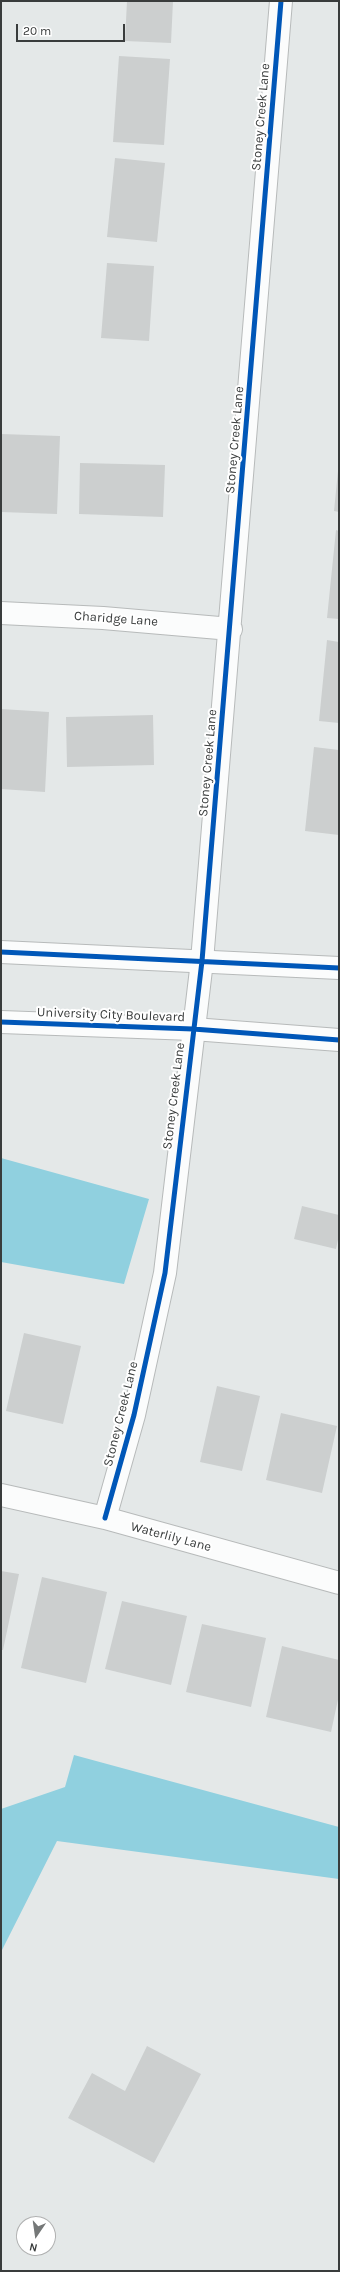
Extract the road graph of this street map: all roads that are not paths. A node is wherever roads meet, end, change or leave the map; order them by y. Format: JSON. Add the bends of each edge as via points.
{"nodes":[{"id":1,"x":281,"y":1,"type":"edge"},
{"id":2,"x":1,"y":613,"type":"edge"},
{"id":3,"x":231,"y":629,"type":"junction"},
{"id":4,"x":1,"y":952,"type":"edge"},
{"id":5,"x":202,"y":961,"type":"junction"},
{"id":6,"x":339,"y":968,"type":"edge"},
{"id":7,"x":1,"y":1022,"type":"edge"},
{"id":8,"x":192,"y":1029,"type":"junction"},
{"id":9,"x":339,"y":1040,"type":"edge"},
{"id":10,"x":1,"y":1495,"type":"edge"},
{"id":11,"x":106,"y":1518,"type":"junction"},
{"id":12,"x":339,"y":1583,"type":"edge"}],
"edges":[{"from":1,"to":3,"type":"street","name":"Stoney Creek Lane"},
{"from":2,"to":3,"type":"street","name":"Charidge Lane","via":[[103,618]]},
{"from":3,"to":5,"type":"street","name":"Stoney Creek Lane"},
{"from":4,"to":5,"type":"street"},
{"from":5,"to":6,"type":"street"},
{"from":5,"to":8,"type":"street","name":"Stoney Creek Lane"},
{"from":7,"to":8,"type":"street","name":"University City Boulevard"},
{"from":8,"to":9,"type":"street","name":"University City Boulevard"},
{"from":8,"to":11,"type":"street","name":"Stoney Creek Lane","via":[[165,1273],[134,1415]]},
{"from":10,"to":11,"type":"street","name":"Waterlily Lane"},
{"from":11,"to":12,"type":"street","name":"Waterlily Lane"}]}
